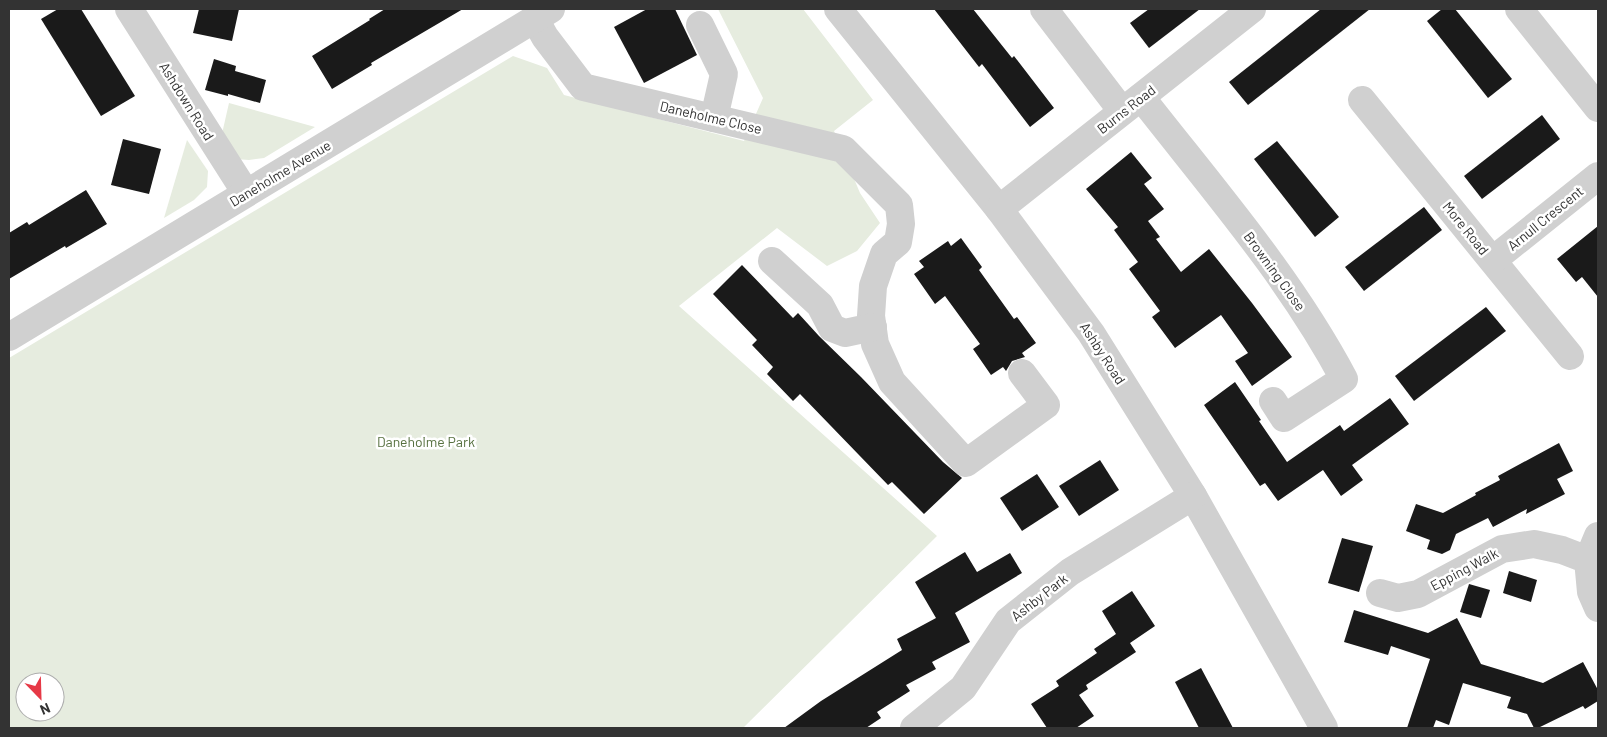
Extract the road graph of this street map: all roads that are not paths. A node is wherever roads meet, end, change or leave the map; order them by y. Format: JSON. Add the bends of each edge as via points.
{"nodes":[{"id":1,"x":129,"y":9,"type":"edge"},
{"id":2,"x":838,"y":9,"type":"edge"},
{"id":3,"x":1044,"y":9,"type":"edge"},
{"id":4,"x":1252,"y":9,"type":"edge"},
{"id":5,"x":1519,"y":9,"type":"edge"},
{"id":6,"x":544,"y":14,"type":"edge"},
{"id":7,"x":700,"y":25,"type":"dead end"},
{"id":8,"x":1362,"y":100,"type":"dead end"},
{"id":9,"x":1131,"y":104,"type":"junction"},
{"id":10,"x":1598,"y":108,"type":"edge"},
{"id":11,"x":714,"y":118,"type":"junction"},
{"id":12,"x":1598,"y":176,"type":"edge"},
{"id":13,"x":246,"y":194,"type":"junction"},
{"id":14,"x":999,"y":209,"type":"junction"},
{"id":15,"x":1493,"y":260,"type":"junction"},
{"id":16,"x":772,"y":261,"type":"dead end"},
{"id":17,"x":872,"y":327,"type":"junction"},
{"id":18,"x":9,"y":337,"type":"edge"},
{"id":19,"x":1570,"y":356,"type":"dead end"},
{"id":20,"x":1022,"y":373,"type":"dead end"},
{"id":21,"x":1273,"y":401,"type":"dead end"},
{"id":22,"x":1193,"y":496,"type":"junction"},
{"id":23,"x":1593,"y":548,"type":"edge"},
{"id":24,"x":1380,"y":594,"type":"dead end"},
{"id":25,"x":1598,"y":608,"type":"edge"},
{"id":26,"x":914,"y":728,"type":"edge"},
{"id":27,"x":1324,"y":728,"type":"edge"}],
"edges":[{"from":1,"to":13,"type":"street","name":"Ashdown Road"},
{"from":2,"to":14,"type":"street","name":"Ashby Road"},
{"from":3,"to":9,"type":"street"},
{"from":4,"to":9,"type":"street","name":"Burns Road"},
{"from":5,"to":10,"type":"street"},
{"from":6,"to":11,"type":"street","name":"Daneholme Close","via":[[545,37],[584,87]]},
{"from":6,"to":13,"type":"street","name":"Daneholme Avenue"},
{"from":7,"to":11,"type":"street","via":[[724,74]]},
{"from":8,"to":15,"type":"street","name":"More Road"},
{"from":9,"to":14,"type":"street","name":"Burns Road"},
{"from":9,"to":21,"type":"street","name":"Browning Close","via":[[1246,231],[1299,303],[1344,379],[1284,418]]},
{"from":11,"to":17,"type":"street","name":"Daneholme Close","via":[[842,149],[898,205],[901,224],[898,242],[884,254],[873,286]]},
{"from":12,"to":15,"type":"street","name":"Arnull Crescent"},
{"from":13,"to":18,"type":"street","name":"Daneholme Avenue"},
{"from":14,"to":22,"type":"street","name":"Ashby Road","via":[[1091,333]]},
{"from":15,"to":19,"type":"street","name":"More Road"},
{"from":16,"to":17,"type":"street","via":[[820,305],[832,328],[845,333]]},
{"from":17,"to":20,"type":"street","via":[[875,344],[892,382],[966,464],[1046,405]]},
{"from":22,"to":26,"type":"street","name":"Ashby Park","via":[[1070,572],[1008,621],[963,688]]},
{"from":22,"to":27,"type":"street","name":"Ashby Road"},
{"from":23,"to":24,"type":"street","name":"Epping Walk","via":[[1562,550],[1534,544],[1502,549],[1418,594],[1398,598]]},
{"from":23,"to":25,"type":"street","name":"Epping Walk","via":[[1591,592]]}]}
